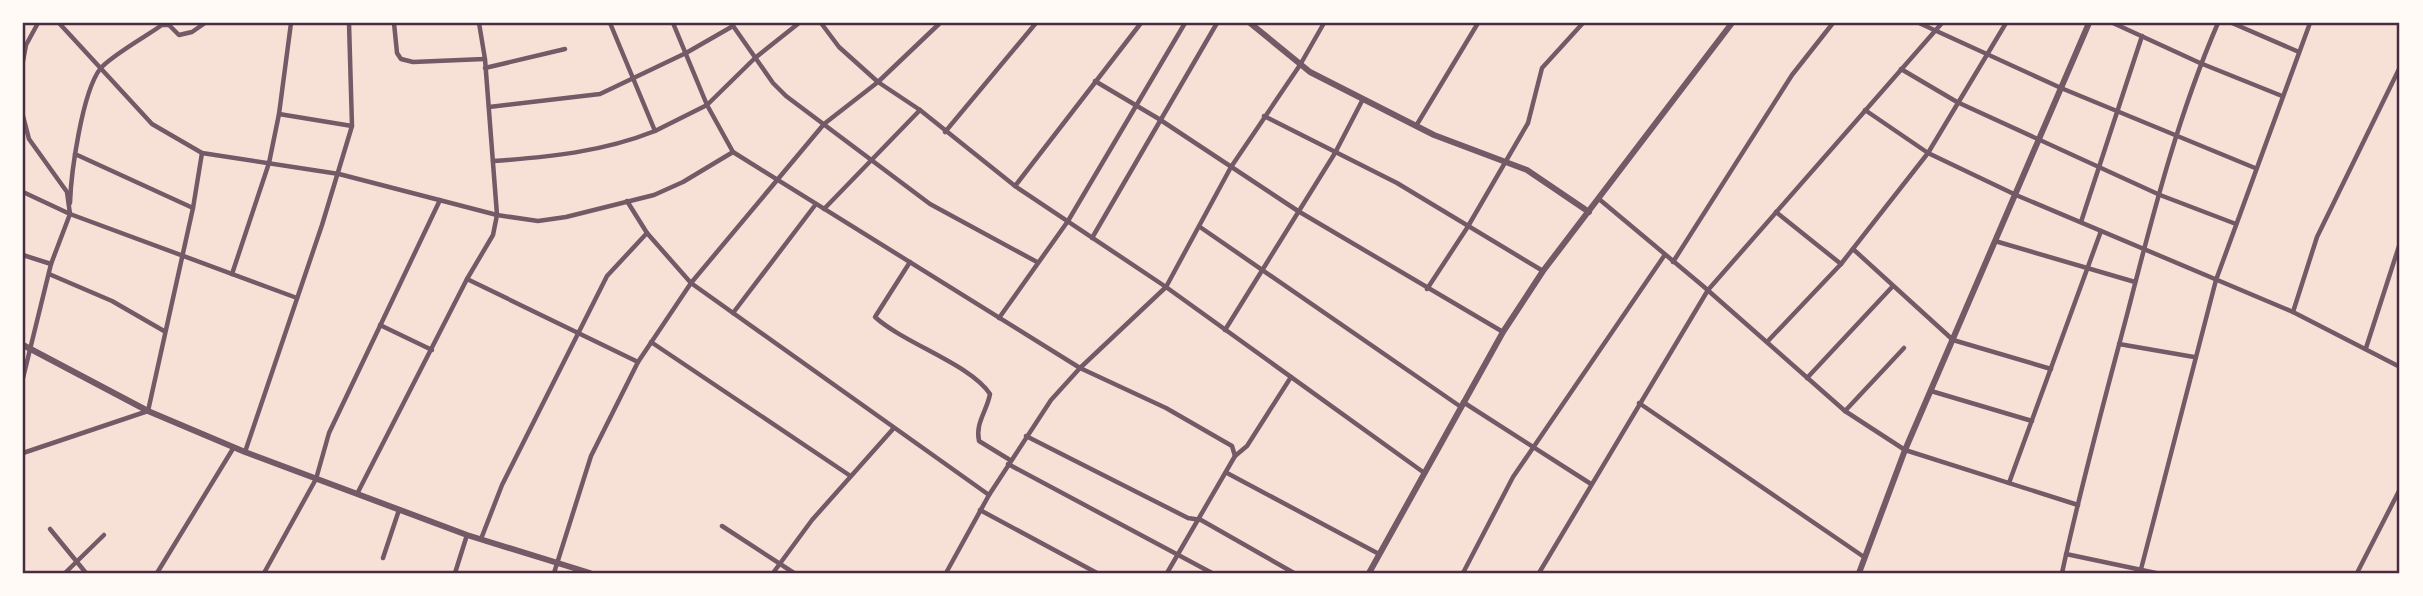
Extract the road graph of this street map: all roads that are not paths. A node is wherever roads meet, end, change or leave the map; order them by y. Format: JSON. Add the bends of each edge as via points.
{"nodes":[{"id":1,"x":38,"y":23,"type":"edge"},
{"id":2,"x":59,"y":23,"type":"edge"},
{"id":3,"x":205,"y":23,"type":"edge"},
{"id":4,"x":291,"y":23,"type":"edge"},
{"id":5,"x":349,"y":23,"type":"edge"},
{"id":6,"x":394,"y":23,"type":"edge"},
{"id":7,"x":478,"y":23,"type":"edge"},
{"id":8,"x":610,"y":23,"type":"edge"},
{"id":9,"x":673,"y":23,"type":"edge"},
{"id":10,"x":799,"y":23,"type":"edge"},
{"id":11,"x":821,"y":23,"type":"edge"},
{"id":12,"x":940,"y":23,"type":"edge"},
{"id":13,"x":1036,"y":23,"type":"edge"},
{"id":14,"x":1141,"y":23,"type":"edge"},
{"id":15,"x":1185,"y":23,"type":"edge"},
{"id":16,"x":1217,"y":23,"type":"edge"},
{"id":17,"x":1250,"y":23,"type":"edge"},
{"id":18,"x":1324,"y":23,"type":"edge"},
{"id":19,"x":1478,"y":23,"type":"edge"},
{"id":20,"x":1583,"y":23,"type":"edge"},
{"id":21,"x":1732,"y":23,"type":"edge"},
{"id":22,"x":1833,"y":23,"type":"edge"},
{"id":23,"x":1919,"y":23,"type":"edge"},
{"id":24,"x":1942,"y":23,"type":"edge"},
{"id":25,"x":2006,"y":23,"type":"edge"},
{"id":26,"x":2089,"y":23,"type":"edge"},
{"id":27,"x":2113,"y":23,"type":"edge"},
{"id":28,"x":2218,"y":23,"type":"edge"},
{"id":29,"x":2232,"y":23,"type":"edge"},
{"id":30,"x":2310,"y":23,"type":"edge"},
{"id":31,"x":732,"y":24,"type":"edge"},
{"id":32,"x":1935,"y":31,"type":"junction"},
{"id":33,"x":2143,"y":36,"type":"junction"},
{"id":34,"x":565,"y":49,"type":"dead end"},
{"id":35,"x":2299,"y":52,"type":"junction"},
{"id":36,"x":686,"y":53,"type":"junction"},
{"id":37,"x":1986,"y":54,"type":"junction"},
{"id":38,"x":755,"y":58,"type":"junction"},
{"id":39,"x":485,"y":59,"type":"junction"},
{"id":40,"x":23,"y":61,"type":"edge"},
{"id":41,"x":2200,"y":63,"type":"junction"},
{"id":42,"x":1300,"y":65,"type":"junction"},
{"id":43,"x":2400,"y":67,"type":"edge"},
{"id":44,"x":485,"y":68,"type":"junction"},
{"id":45,"x":100,"y":69,"type":"junction"},
{"id":46,"x":1902,"y":69,"type":"junction"},
{"id":47,"x":634,"y":80,"type":"junction"},
{"id":48,"x":1095,"y":81,"type":"junction"},
{"id":49,"x":878,"y":82,"type":"junction"},
{"id":50,"x":2061,"y":88,"type":"junction"},
{"id":51,"x":2283,"y":96,"type":"junction"},
{"id":52,"x":1363,"y":99,"type":"junction"},
{"id":53,"x":1957,"y":102,"type":"junction"},
{"id":54,"x":707,"y":105,"type":"junction"},
{"id":55,"x":1136,"y":105,"type":"junction"},
{"id":56,"x":488,"y":107,"type":"junction"},
{"id":57,"x":920,"y":110,"type":"junction"},
{"id":58,"x":1865,"y":110,"type":"junction"},
{"id":59,"x":2117,"y":111,"type":"junction"},
{"id":60,"x":279,"y":114,"type":"junction"},
{"id":61,"x":23,"y":116,"type":"edge"},
{"id":62,"x":1264,"y":116,"type":"junction"},
{"id":63,"x":1159,"y":119,"type":"junction"},
{"id":64,"x":824,"y":124,"type":"junction"},
{"id":65,"x":352,"y":126,"type":"junction"},
{"id":66,"x":1416,"y":126,"type":"junction"},
{"id":67,"x":655,"y":131,"type":"junction"},
{"id":68,"x":945,"y":132,"type":"junction"},
{"id":69,"x":2176,"y":138,"type":"junction"},
{"id":70,"x":2040,"y":139,"type":"junction"},
{"id":71,"x":733,"y":152,"type":"junction"},
{"id":72,"x":202,"y":153,"type":"junction"},
{"id":73,"x":1335,"y":153,"type":"junction"},
{"id":74,"x":1928,"y":153,"type":"junction"},
{"id":75,"x":75,"y":154,"type":"junction"},
{"id":76,"x":493,"y":161,"type":"junction"},
{"id":77,"x":873,"y":161,"type":"junction"},
{"id":78,"x":1508,"y":162,"type":"junction"},
{"id":79,"x":269,"y":163,"type":"junction"},
{"id":80,"x":2100,"y":166,"type":"junction"},
{"id":81,"x":1231,"y":167,"type":"junction"},
{"id":82,"x":2255,"y":168,"type":"junction"},
{"id":83,"x":339,"y":174,"type":"junction"},
{"id":84,"x":778,"y":181,"type":"junction"},
{"id":85,"x":1015,"y":186,"type":"junction"},
{"id":86,"x":23,"y":192,"type":"edge"},
{"id":87,"x":2016,"y":195,"type":"junction"},
{"id":88,"x":2160,"y":195,"type":"junction"},
{"id":89,"x":1598,"y":199,"type":"junction"},
{"id":90,"x":440,"y":200,"type":"junction"},
{"id":91,"x":628,"y":201,"type":"junction"},
{"id":92,"x":816,"y":204,"type":"junction"},
{"id":93,"x":193,"y":208,"type":"junction"},
{"id":94,"x":824,"y":209,"type":"junction"},
{"id":95,"x":1298,"y":211,"type":"junction"},
{"id":96,"x":1589,"y":212,"type":"junction"},
{"id":97,"x":1776,"y":212,"type":"junction"},
{"id":98,"x":70,"y":214,"type":"junction"},
{"id":99,"x":497,"y":215,"type":"junction"},
{"id":100,"x":1068,"y":221,"type":"junction"},
{"id":101,"x":2081,"y":222,"type":"junction"},
{"id":102,"x":2236,"y":224,"type":"junction"},
{"id":103,"x":1200,"y":227,"type":"junction"},
{"id":104,"x":1467,"y":228,"type":"junction"},
{"id":105,"x":2102,"y":231,"type":"junction"},
{"id":106,"x":647,"y":233,"type":"junction"},
{"id":107,"x":1092,"y":237,"type":"junction"},
{"id":108,"x":1995,"y":241,"type":"junction"},
{"id":109,"x":2400,"y":243,"type":"edge"},
{"id":110,"x":1853,"y":249,"type":"junction"},
{"id":111,"x":2143,"y":251,"type":"junction"},
{"id":112,"x":23,"y":255,"type":"edge"},
{"id":113,"x":1664,"y":256,"type":"junction"},
{"id":114,"x":182,"y":257,"type":"junction"},
{"id":115,"x":910,"y":262,"type":"junction"},
{"id":116,"x":1037,"y":262,"type":"junction"},
{"id":117,"x":1673,"y":262,"type":"junction"},
{"id":118,"x":51,"y":264,"type":"junction"},
{"id":119,"x":1841,"y":264,"type":"junction"},
{"id":120,"x":1262,"y":268,"type":"junction"},
{"id":121,"x":2087,"y":270,"type":"junction"},
{"id":122,"x":1543,"y":271,"type":"junction"},
{"id":123,"x":49,"y":274,"type":"junction"},
{"id":124,"x":232,"y":274,"type":"junction"},
{"id":125,"x":467,"y":279,"type":"junction"},
{"id":126,"x":2216,"y":281,"type":"junction"},
{"id":127,"x":2135,"y":282,"type":"junction"},
{"id":128,"x":691,"y":283,"type":"junction"},
{"id":129,"x":1166,"y":287,"type":"junction"},
{"id":130,"x":1892,"y":287,"type":"junction"},
{"id":131,"x":1427,"y":289,"type":"junction"},
{"id":132,"x":1708,"y":290,"type":"junction"},
{"id":133,"x":297,"y":298,"type":"junction"},
{"id":134,"x":2293,"y":312,"type":"junction"},
{"id":135,"x":733,"y":313,"type":"junction"},
{"id":136,"x":999,"y":318,"type":"junction"},
{"id":137,"x":380,"y":326,"type":"junction"},
{"id":138,"x":1225,"y":330,"type":"junction"},
{"id":139,"x":164,"y":331,"type":"junction"},
{"id":140,"x":1503,"y":332,"type":"junction"},
{"id":141,"x":576,"y":334,"type":"junction"},
{"id":142,"x":1953,"y":340,"type":"junction"},
{"id":143,"x":651,"y":342,"type":"junction"},
{"id":144,"x":1767,"y":342,"type":"junction"},
{"id":145,"x":2119,"y":344,"type":"junction"},
{"id":146,"x":26,"y":347,"type":"edge"},
{"id":147,"x":1904,"y":348,"type":"dead end"},
{"id":148,"x":2366,"y":348,"type":"junction"},
{"id":149,"x":432,"y":350,"type":"junction"},
{"id":150,"x":2194,"y":357,"type":"junction"},
{"id":151,"x":638,"y":362,"type":"junction"},
{"id":152,"x":2400,"y":367,"type":"edge"},
{"id":153,"x":1080,"y":368,"type":"junction"},
{"id":154,"x":2051,"y":369,"type":"junction"},
{"id":155,"x":1291,"y":377,"type":"junction"},
{"id":156,"x":23,"y":378,"type":"edge"},
{"id":157,"x":1807,"y":378,"type":"junction"},
{"id":158,"x":1931,"y":391,"type":"junction"},
{"id":159,"x":1639,"y":403,"type":"junction"},
{"id":160,"x":1462,"y":404,"type":"junction"},
{"id":161,"x":148,"y":411,"type":"junction"},
{"id":162,"x":1845,"y":411,"type":"junction"},
{"id":163,"x":2032,"y":421,"type":"junction"},
{"id":164,"x":893,"y":428,"type":"junction"},
{"id":165,"x":1026,"y":436,"type":"junction"},
{"id":166,"x":234,"y":447,"type":"junction"},
{"id":167,"x":1532,"y":448,"type":"junction"},
{"id":168,"x":1905,"y":450,"type":"junction"},
{"id":169,"x":245,"y":452,"type":"junction"},
{"id":170,"x":23,"y":453,"type":"edge"},
{"id":171,"x":1235,"y":456,"type":"junction"},
{"id":172,"x":1009,"y":462,"type":"junction"},
{"id":173,"x":1227,"y":472,"type":"junction"},
{"id":174,"x":1423,"y":472,"type":"junction"},
{"id":175,"x":849,"y":475,"type":"junction"},
{"id":176,"x":316,"y":479,"type":"junction"},
{"id":177,"x":2009,"y":483,"type":"junction"},
{"id":178,"x":1591,"y":484,"type":"junction"},
{"id":179,"x":2400,"y":489,"type":"edge"},
{"id":180,"x":357,"y":494,"type":"junction"},
{"id":181,"x":989,"y":495,"type":"junction"},
{"id":182,"x":2077,"y":505,"type":"junction"},
{"id":183,"x":399,"y":510,"type":"junction"},
{"id":184,"x":980,"y":510,"type":"junction"},
{"id":185,"x":1201,"y":520,"type":"junction"},
{"id":186,"x":722,"y":526,"type":"dead end"},
{"id":187,"x":50,"y":529,"type":"dead end"},
{"id":188,"x":104,"y":535,"type":"dead end"},
{"id":189,"x":467,"y":535,"type":"junction"},
{"id":190,"x":481,"y":539,"type":"junction"},
{"id":191,"x":1379,"y":554,"type":"junction"},
{"id":192,"x":2066,"y":554,"type":"junction"},
{"id":193,"x":1179,"y":555,"type":"junction"},
{"id":194,"x":1864,"y":557,"type":"junction"},
{"id":195,"x":383,"y":558,"type":"dead end"},
{"id":196,"x":77,"y":562,"type":"junction"},
{"id":197,"x":556,"y":562,"type":"junction"},
{"id":198,"x":779,"y":566,"type":"junction"},
{"id":199,"x":2140,"y":571,"type":"edge"},
{"id":200,"x":65,"y":573,"type":"edge"},
{"id":201,"x":86,"y":573,"type":"edge"},
{"id":202,"x":157,"y":573,"type":"edge"},
{"id":203,"x":264,"y":573,"type":"edge"},
{"id":204,"x":455,"y":573,"type":"edge"},
{"id":205,"x":554,"y":573,"type":"edge"},
{"id":206,"x":590,"y":573,"type":"edge"},
{"id":207,"x":773,"y":573,"type":"edge"},
{"id":208,"x":794,"y":573,"type":"edge"},
{"id":209,"x":946,"y":573,"type":"edge"},
{"id":210,"x":1097,"y":573,"type":"edge"},
{"id":211,"x":1167,"y":573,"type":"edge"},
{"id":212,"x":1212,"y":573,"type":"edge"},
{"id":213,"x":1294,"y":573,"type":"edge"},
{"id":214,"x":1370,"y":573,"type":"edge"},
{"id":215,"x":1463,"y":573,"type":"edge"},
{"id":216,"x":1539,"y":573,"type":"edge"},
{"id":217,"x":1859,"y":573,"type":"edge"},
{"id":218,"x":2062,"y":573,"type":"edge"},
{"id":219,"x":2156,"y":573,"type":"edge"},
{"id":220,"x":2357,"y":573,"type":"edge"}],
"edges":[{"from":1,"to":40,"type":"street"},
{"from":2,"to":45,"type":"street"},
{"from":3,"to":45,"type":"street","via":[[179,35],[163,25]]},
{"from":4,"to":60,"type":"street"},
{"from":5,"to":65,"type":"street"},
{"from":6,"to":39,"type":"street","via":[[401,60]]},
{"from":7,"to":39,"type":"street"},
{"from":8,"to":47,"type":"street"},
{"from":9,"to":36,"type":"street"},
{"from":10,"to":38,"type":"street"},
{"from":11,"to":49,"type":"street","via":[[839,47]]},
{"from":12,"to":49,"type":"street"},
{"from":13,"to":68,"type":"street"},
{"from":14,"to":48,"type":"street"},
{"from":15,"to":55,"type":"street"},
{"from":16,"to":63,"type":"street"},
{"from":17,"to":42,"type":"street"},
{"from":18,"to":42,"type":"street"},
{"from":19,"to":66,"type":"street"},
{"from":20,"to":78,"type":"street","via":[[1542,68],[1528,123]]},
{"from":21,"to":89,"type":"street"},
{"from":22,"to":117,"type":"street","via":[[1791,75]]},
{"from":23,"to":32,"type":"street"},
{"from":24,"to":32,"type":"street"},
{"from":25,"to":37,"type":"street"},
{"from":26,"to":50,"type":"street"},
{"from":27,"to":33,"type":"street"},
{"from":28,"to":41,"type":"street"},
{"from":29,"to":35,"type":"street"},
{"from":30,"to":35,"type":"street"},
{"from":31,"to":36,"type":"street"},
{"from":31,"to":38,"type":"street"},
{"from":32,"to":37,"type":"street"},
{"from":32,"to":46,"type":"street"},
{"from":33,"to":41,"type":"street"},
{"from":33,"to":59,"type":"street"},
{"from":34,"to":44,"type":"street"},
{"from":35,"to":51,"type":"street"},
{"from":36,"to":47,"type":"street"},
{"from":36,"to":54,"type":"street"},
{"from":37,"to":50,"type":"street"},
{"from":37,"to":53,"type":"street"},
{"from":38,"to":54,"type":"street"},
{"from":38,"to":64,"type":"street","via":[[786,96]]},
{"from":39,"to":44,"type":"street"},
{"from":41,"to":51,"type":"street"},
{"from":41,"to":69,"type":"street"},
{"from":42,"to":52,"type":"street"},
{"from":42,"to":62,"type":"street"},
{"from":43,"to":134,"type":"street","via":[[2317,237]]},
{"from":44,"to":56,"type":"street"},
{"from":45,"to":72,"type":"street","via":[[152,124]]},
{"from":45,"to":75,"type":"street"},
{"from":46,"to":53,"type":"street"},
{"from":46,"to":58,"type":"street"},
{"from":47,"to":56,"type":"street","via":[[600,94]]},
{"from":47,"to":67,"type":"street"},
{"from":48,"to":55,"type":"street"},
{"from":48,"to":85,"type":"street"},
{"from":49,"to":57,"type":"street"},
{"from":49,"to":64,"type":"street"},
{"from":50,"to":59,"type":"street"},
{"from":50,"to":70,"type":"street"},
{"from":51,"to":82,"type":"street"},
{"from":52,"to":66,"type":"street"},
{"from":52,"to":73,"type":"street"},
{"from":53,"to":70,"type":"street"},
{"from":53,"to":74,"type":"street"},
{"from":54,"to":67,"type":"street"},
{"from":54,"to":71,"type":"street"},
{"from":55,"to":63,"type":"street"},
{"from":55,"to":100,"type":"street"},
{"from":56,"to":76,"type":"street"},
{"from":57,"to":68,"type":"street"},
{"from":57,"to":77,"type":"street"},
{"from":58,"to":74,"type":"street"},
{"from":58,"to":97,"type":"street"},
{"from":59,"to":69,"type":"street"},
{"from":59,"to":80,"type":"street"},
{"from":60,"to":65,"type":"street"},
{"from":60,"to":79,"type":"street"},
{"from":61,"to":98,"type":"street","via":[[29,139],[66,192]]},
{"from":62,"to":73,"type":"street"},
{"from":62,"to":81,"type":"street"},
{"from":63,"to":81,"type":"street"},
{"from":63,"to":107,"type":"street"},
{"from":64,"to":77,"type":"street"},
{"from":64,"to":84,"type":"street"},
{"from":65,"to":83,"type":"street"},
{"from":66,"to":78,"type":"street"},
{"from":67,"to":76,"type":"street","via":[[615,146],[558,157]]},
{"from":68,"to":85,"type":"street"},
{"from":69,"to":82,"type":"street"},
{"from":69,"to":88,"type":"street"},
{"from":70,"to":80,"type":"street"},
{"from":70,"to":87,"type":"street"},
{"from":71,"to":84,"type":"street"},
{"from":71,"to":91,"type":"street","via":[[683,182]]},
{"from":72,"to":79,"type":"street"},
{"from":72,"to":93,"type":"street"},
{"from":73,"to":95,"type":"street"},
{"from":73,"to":104,"type":"street","via":[[1397,183]]},
{"from":74,"to":87,"type":"street"},
{"from":74,"to":110,"type":"street"},
{"from":75,"to":93,"type":"street"},
{"from":75,"to":98,"type":"street"},
{"from":76,"to":99,"type":"street"},
{"from":77,"to":94,"type":"street"},
{"from":77,"to":116,"type":"street","via":[[930,204]]},
{"from":78,"to":96,"type":"street"},
{"from":78,"to":104,"type":"street"},
{"from":79,"to":83,"type":"street"},
{"from":79,"to":124,"type":"street"},
{"from":80,"to":88,"type":"street"},
{"from":80,"to":101,"type":"street"},
{"from":81,"to":95,"type":"street"},
{"from":81,"to":103,"type":"street"},
{"from":82,"to":102,"type":"street"},
{"from":83,"to":90,"type":"street"},
{"from":83,"to":133,"type":"street"},
{"from":84,"to":92,"type":"street"},
{"from":84,"to":128,"type":"street"},
{"from":85,"to":100,"type":"street"},
{"from":86,"to":98,"type":"street"},
{"from":87,"to":101,"type":"street"},
{"from":87,"to":108,"type":"street"},
{"from":88,"to":102,"type":"street"},
{"from":88,"to":111,"type":"street"},
{"from":89,"to":96,"type":"street"},
{"from":89,"to":113,"type":"street"},
{"from":90,"to":99,"type":"street"},
{"from":90,"to":137,"type":"street"},
{"from":91,"to":99,"type":"street","via":[[538,221]]},
{"from":91,"to":106,"type":"street"},
{"from":92,"to":94,"type":"street"},
{"from":92,"to":135,"type":"street"},
{"from":93,"to":114,"type":"street"},
{"from":94,"to":115,"type":"street"},
{"from":95,"to":120,"type":"street"},
{"from":95,"to":131,"type":"street"},
{"from":96,"to":122,"type":"street"},
{"from":97,"to":119,"type":"street"},
{"from":97,"to":132,"type":"street"},
{"from":98,"to":114,"type":"street"},
{"from":98,"to":118,"type":"street"},
{"from":99,"to":125,"type":"street","via":[[493,234]]},
{"from":100,"to":107,"type":"street"},
{"from":100,"to":116,"type":"street"},
{"from":101,"to":105,"type":"street"},
{"from":102,"to":126,"type":"street"},
{"from":103,"to":120,"type":"street"},
{"from":103,"to":129,"type":"street"},
{"from":104,"to":122,"type":"street"},
{"from":104,"to":131,"type":"street"},
{"from":105,"to":111,"type":"street"},
{"from":105,"to":121,"type":"street"},
{"from":106,"to":128,"type":"street"},
{"from":106,"to":141,"type":"street","via":[[607,276]]},
{"from":107,"to":129,"type":"street"},
{"from":108,"to":121,"type":"street"},
{"from":108,"to":142,"type":"street"},
{"from":109,"to":148,"type":"street"},
{"from":110,"to":119,"type":"street"},
{"from":110,"to":130,"type":"street"},
{"from":111,"to":126,"type":"street"},
{"from":111,"to":127,"type":"street"},
{"from":112,"to":118,"type":"street"},
{"from":113,"to":117,"type":"street"},
{"from":113,"to":167,"type":"street"},
{"from":114,"to":124,"type":"street"},
{"from":114,"to":139,"type":"street"},
{"from":115,"to":136,"type":"street"},
{"from":115,"to":172,"type":"street","via":[[875,317],[979,381],[990,394],[979,423],[979,441]]},
{"from":116,"to":136,"type":"street"},
{"from":117,"to":132,"type":"street"},
{"from":118,"to":123,"type":"street"},
{"from":119,"to":144,"type":"street"},
{"from":120,"to":138,"type":"street"},
{"from":120,"to":160,"type":"street","via":[[1383,356]]},
{"from":121,"to":127,"type":"street"},
{"from":121,"to":154,"type":"street"},
{"from":122,"to":140,"type":"street"},
{"from":123,"to":139,"type":"street"},
{"from":123,"to":146,"type":"street"},
{"from":124,"to":133,"type":"street"},
{"from":125,"to":141,"type":"street"},
{"from":125,"to":149,"type":"street"},
{"from":126,"to":134,"type":"street"},
{"from":126,"to":150,"type":"street"},
{"from":127,"to":145,"type":"street"},
{"from":128,"to":135,"type":"street"},
{"from":128,"to":143,"type":"street"},
{"from":129,"to":138,"type":"street"},
{"from":129,"to":153,"type":"street"},
{"from":130,"to":142,"type":"street"},
{"from":130,"to":157,"type":"street"},
{"from":131,"to":140,"type":"street"},
{"from":132,"to":144,"type":"street"},
{"from":132,"to":159,"type":"street"},
{"from":133,"to":169,"type":"street"},
{"from":134,"to":148,"type":"street"},
{"from":135,"to":164,"type":"street"},
{"from":136,"to":153,"type":"street"},
{"from":137,"to":149,"type":"street"},
{"from":137,"to":176,"type":"street","via":[[328,433]]},
{"from":138,"to":155,"type":"street"},
{"from":139,"to":161,"type":"street"},
{"from":140,"to":160,"type":"street"},
{"from":141,"to":151,"type":"street"},
{"from":141,"to":190,"type":"street","via":[[502,485]]},
{"from":142,"to":154,"type":"street"},
{"from":142,"to":158,"type":"street"},
{"from":143,"to":151,"type":"street"},
{"from":143,"to":175,"type":"street"},
{"from":144,"to":157,"type":"street"},
{"from":145,"to":150,"type":"street"},
{"from":145,"to":182,"type":"street"},
{"from":146,"to":156,"type":"street"},
{"from":146,"to":161,"type":"street"},
{"from":147,"to":162,"type":"street"},
{"from":148,"to":152,"type":"street"},
{"from":149,"to":180,"type":"street"},
{"from":150,"to":199,"type":"street"},
{"from":151,"to":197,"type":"street","via":[[591,456]]},
{"from":153,"to":165,"type":"street"},
{"from":153,"to":171,"type":"street","via":[[1182,417],[1232,446]]},
{"from":154,"to":163,"type":"street"},
{"from":155,"to":171,"type":"street","via":[[1247,446]]},
{"from":155,"to":174,"type":"street"},
{"from":157,"to":162,"type":"street"},
{"from":158,"to":163,"type":"street"},
{"from":158,"to":168,"type":"street"},
{"from":159,"to":178,"type":"street"},
{"from":159,"to":194,"type":"street"},
{"from":160,"to":167,"type":"street"},
{"from":160,"to":174,"type":"street"},
{"from":161,"to":166,"type":"street"},
{"from":161,"to":170,"type":"street"},
{"from":162,"to":168,"type":"street"},
{"from":163,"to":177,"type":"street"},
{"from":164,"to":175,"type":"street"},
{"from":164,"to":181,"type":"street"},
{"from":165,"to":172,"type":"street"},
{"from":165,"to":185,"type":"street","via":[[1188,518]]},
{"from":166,"to":169,"type":"street"},
{"from":166,"to":202,"type":"street"},
{"from":167,"to":178,"type":"street"},
{"from":167,"to":215,"type":"street"},
{"from":168,"to":177,"type":"street"},
{"from":168,"to":194,"type":"street"},
{"from":169,"to":176,"type":"street"},
{"from":171,"to":173,"type":"street"},
{"from":172,"to":181,"type":"street"},
{"from":172,"to":193,"type":"street"},
{"from":173,"to":185,"type":"street"},
{"from":173,"to":191,"type":"street"},
{"from":174,"to":191,"type":"street"},
{"from":175,"to":198,"type":"street"},
{"from":176,"to":180,"type":"street"},
{"from":176,"to":203,"type":"street"},
{"from":177,"to":182,"type":"street"},
{"from":178,"to":216,"type":"street"},
{"from":179,"to":220,"type":"street"},
{"from":180,"to":183,"type":"street"},
{"from":181,"to":184,"type":"street"},
{"from":182,"to":192,"type":"street"},
{"from":183,"to":189,"type":"street"},
{"from":183,"to":195,"type":"street"},
{"from":184,"to":209,"type":"street"},
{"from":184,"to":210,"type":"street"},
{"from":185,"to":193,"type":"street"},
{"from":185,"to":213,"type":"street"},
{"from":186,"to":198,"type":"street"},
{"from":187,"to":196,"type":"street"},
{"from":188,"to":196,"type":"street"},
{"from":189,"to":190,"type":"street"},
{"from":189,"to":204,"type":"street"},
{"from":190,"to":197,"type":"street"},
{"from":191,"to":214,"type":"street"},
{"from":192,"to":199,"type":"street"},
{"from":192,"to":218,"type":"street"},
{"from":193,"to":211,"type":"street"},
{"from":193,"to":212,"type":"street"},
{"from":194,"to":217,"type":"street"},
{"from":196,"to":200,"type":"street"},
{"from":196,"to":201,"type":"street"},
{"from":197,"to":205,"type":"street"},
{"from":197,"to":206,"type":"street"},
{"from":198,"to":207,"type":"street"},
{"from":198,"to":208,"type":"street"},
{"from":199,"to":219,"type":"street"}]}
